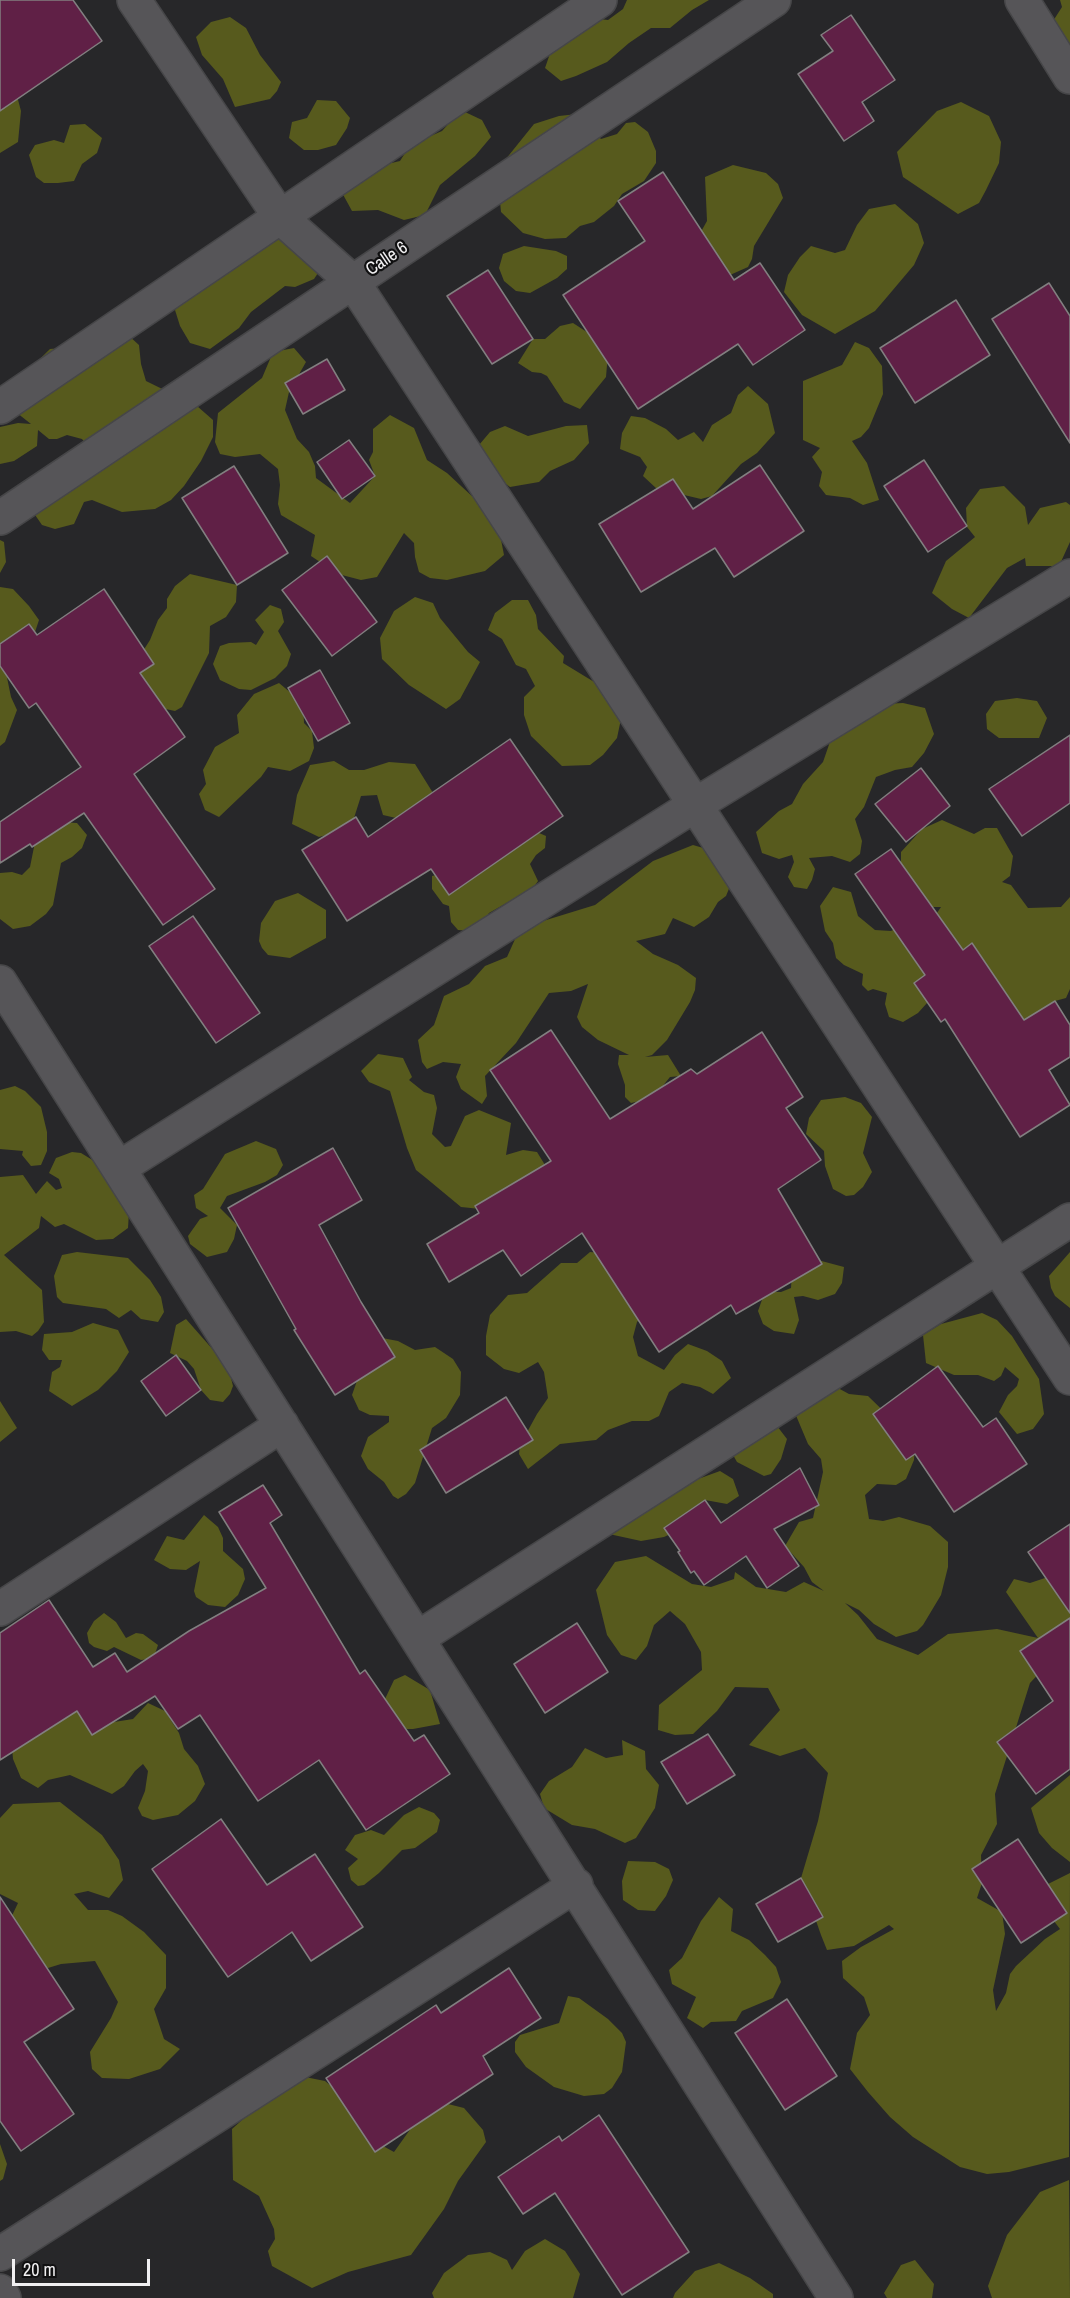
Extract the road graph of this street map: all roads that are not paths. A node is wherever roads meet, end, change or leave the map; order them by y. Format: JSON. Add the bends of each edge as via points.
{"nodes":[{"id":1,"x":134,"y":0,"type":"edge"},
{"id":2,"x":600,"y":0,"type":"edge"},
{"id":3,"x":774,"y":0,"type":"edge"},
{"id":4,"x":1022,"y":0,"type":"edge"},
{"id":5,"x":1070,"y":77,"type":"edge"},
{"id":6,"x":280,"y":217,"type":"junction"},
{"id":7,"x":353,"y":282,"type":"junction"},
{"id":8,"x":0,"y":406,"type":"edge"},
{"id":9,"x":0,"y":518,"type":"edge"},
{"id":10,"x":1070,"y":576,"type":"edge"},
{"id":11,"x":695,"y":805,"type":"junction"},
{"id":12,"x":0,"y":982,"type":"edge"},
{"id":13,"x":119,"y":1168,"type":"junction"},
{"id":14,"x":1070,"y":1220,"type":"edge"},
{"id":15,"x":996,"y":1266,"type":"junction"},
{"id":16,"x":1070,"y":1378,"type":"edge"},
{"id":17,"x":282,"y":1425,"type":"junction"},
{"id":18,"x":0,"y":1610,"type":"edge"},
{"id":19,"x":418,"y":1638,"type":"junction"},
{"id":20,"x":576,"y":1886,"type":"junction"},
{"id":21,"x":0,"y":2254,"type":"edge"},
{"id":22,"x":0,"y":2291,"type":"edge"},
{"id":23,"x":4,"y":2298,"type":"edge"},
{"id":24,"x":836,"y":2298,"type":"edge"}],
"edges":[{"from":1,"to":6,"type":"street"},
{"from":2,"to":6,"type":"street"},
{"from":3,"to":7,"type":"street","name":"Calle 6"},
{"from":4,"to":5,"type":"street"},
{"from":6,"to":7,"type":"street"},
{"from":6,"to":8,"type":"street"},
{"from":7,"to":9,"type":"street","name":"Calle 6"},
{"from":7,"to":11,"type":"street"},
{"from":10,"to":11,"type":"street"},
{"from":11,"to":13,"type":"street"},
{"from":11,"to":15,"type":"street"},
{"from":12,"to":13,"type":"street"},
{"from":13,"to":17,"type":"street"},
{"from":14,"to":15,"type":"street"},
{"from":15,"to":16,"type":"street"},
{"from":15,"to":19,"type":"street"},
{"from":17,"to":18,"type":"street"},
{"from":17,"to":19,"type":"street"},
{"from":19,"to":20,"type":"street"},
{"from":20,"to":21,"type":"street"},
{"from":20,"to":24,"type":"street"},
{"from":22,"to":23,"type":"street"}]}
